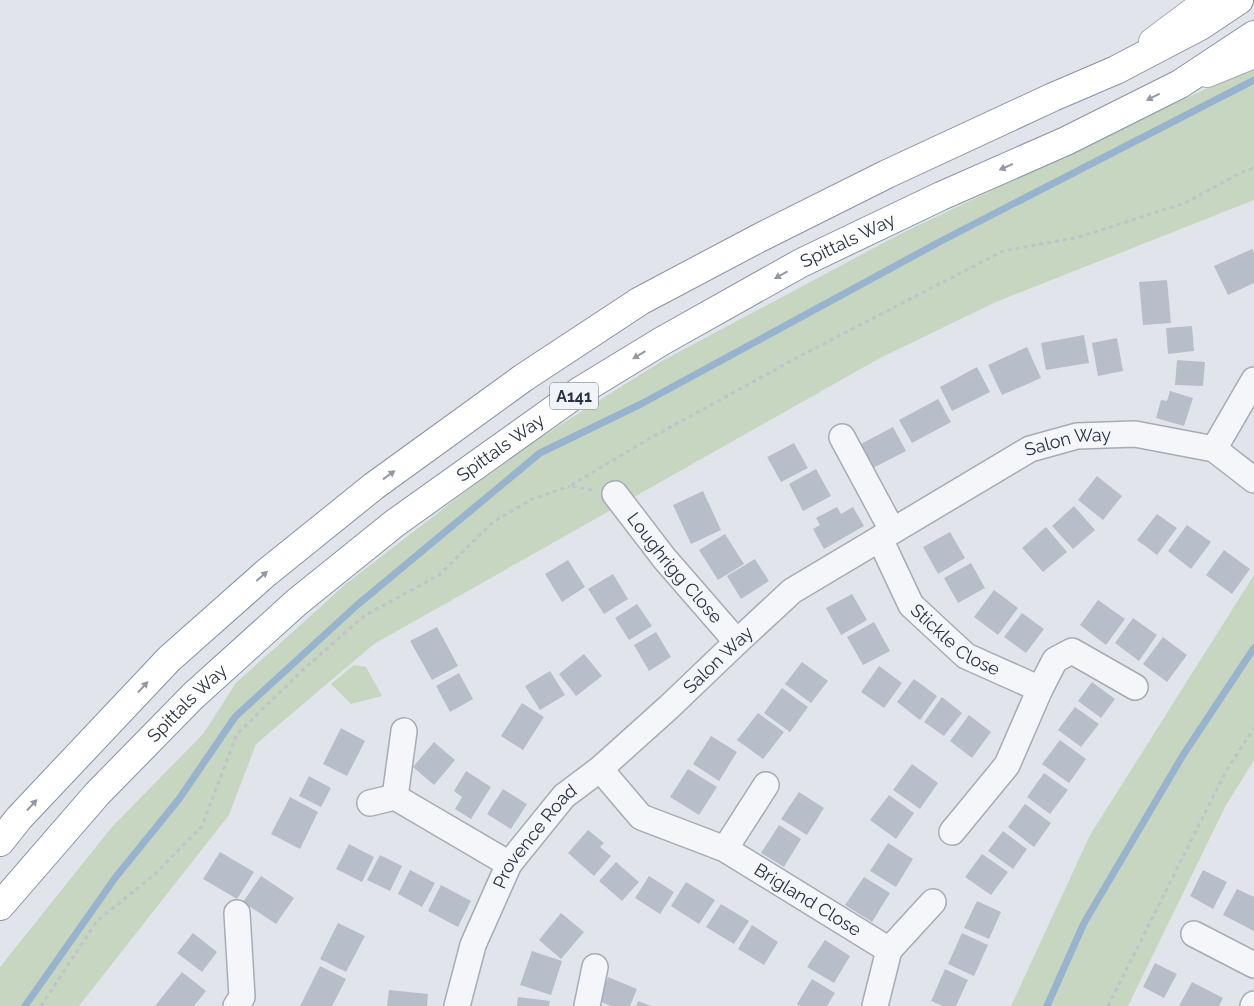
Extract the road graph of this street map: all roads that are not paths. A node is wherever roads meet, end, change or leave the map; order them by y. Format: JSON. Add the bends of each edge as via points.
{"nodes":[{"id":1,"x":1209,"y":0,"type":"edge"},
{"id":2,"x":1239,"y":0,"type":"edge"},
{"id":3,"x":1254,"y":35,"type":"edge"},
{"id":4,"x":1254,"y":54,"type":"edge"},
{"id":5,"x":1116,"y":70,"type":"junction"},
{"id":6,"x":1180,"y":84,"type":"junction"},
{"id":7,"x":1254,"y":380,"type":"edge"},
{"id":8,"x":842,"y":437,"type":"dead end"},
{"id":9,"x":1214,"y":449,"type":"junction"},
{"id":10,"x":1254,"y":480,"type":"edge"},
{"id":11,"x":615,"y":494,"type":"road end"},
{"id":12,"x":886,"y":535,"type":"junction"},
{"id":13,"x":737,"y":642,"type":"junction"},
{"id":14,"x":1135,"y":687,"type":"dead end"},
{"id":15,"x":1040,"y":689,"type":"junction"},
{"id":16,"x":669,"y":707,"type":"joint"},
{"id":17,"x":404,"y":731,"type":"dead end"},
{"id":18,"x":600,"y":769,"type":"junction"},
{"id":19,"x":766,"y":785,"type":"dead end"},
{"id":20,"x":395,"y":797,"type":"junction"},
{"id":21,"x":370,"y":803,"type":"dead end"},
{"id":22,"x":952,"y":832,"type":"dead end"},
{"id":23,"x":0,"y":842,"type":"edge"},
{"id":24,"x":725,"y":849,"type":"junction"},
{"id":25,"x":510,"y":864,"type":"junction"},
{"id":26,"x":933,"y":902,"type":"dead end"},
{"id":27,"x":0,"y":906,"type":"edge"},
{"id":28,"x":237,"y":913,"type":"dead end"},
{"id":29,"x":1194,"y":934,"type":"dead end"},
{"id":30,"x":890,"y":950,"type":"junction"},
{"id":31,"x":1254,"y":965,"type":"edge"},
{"id":32,"x":595,"y":967,"type":"dead end"},
{"id":33,"x":236,"y":1006,"type":"edge"},
{"id":34,"x":457,"y":1006,"type":"edge"},
{"id":35,"x":587,"y":1006,"type":"edge"},
{"id":36,"x":875,"y":1006,"type":"edge"}],
"edges":[{"from":1,"to":5,"type":"main road"},
{"from":2,"to":5,"type":"main road","number":"A141","via":[[1200,26]]},
{"from":3,"to":6,"type":"main road","name":"Spittals Way","number":"A141"},
{"from":4,"to":6,"type":"main road"},
{"from":23,"to":5,"type":"main road","number":"A141","one_way":true,"via":[[169,659],[259,579],[374,486],[523,378],[640,301],[759,238],[887,174]]},
{"from":6,"to":27,"type":"main road","name":"Spittals Way","number":"A141","one_way":true,"via":[[1066,141],[940,196],[801,263],[662,341],[580,392],[395,523],[297,602],[193,696],[97,794]]},
{"from":7,"to":9,"type":"street"},
{"from":8,"to":12,"type":"street"},
{"from":9,"to":10,"type":"street","name":"Salon Way"},
{"from":9,"to":12,"type":"street","name":"Salon Way","via":[[1136,434],[1077,436],[1030,449]]},
{"from":11,"to":13,"type":"street","name":"Loughrigg Close","via":[[622,520],[664,558]]},
{"from":12,"to":13,"type":"street","name":"Salon Way","via":[[792,591]]},
{"from":12,"to":15,"type":"street","name":"Stickle Close","via":[[911,605],[966,656]]},
{"from":13,"to":16,"type":"street","name":"Salon Way"},
{"from":14,"to":15,"type":"street","via":[[1072,651],[1055,660]]},
{"from":15,"to":22,"type":"street","via":[[1007,765]]},
{"from":16,"to":18,"type":"street","name":"Provence Road"},
{"from":17,"to":20,"type":"street"},
{"from":18,"to":24,"type":"street","name":"Brigland Close","via":[[641,817]]},
{"from":18,"to":25,"type":"street","name":"Provence Road","via":[[564,796]]},
{"from":19,"to":24,"type":"street"},
{"from":20,"to":21,"type":"street"},
{"from":20,"to":25,"type":"street"},
{"from":24,"to":30,"type":"street","name":"Brigland Close"},
{"from":25,"to":34,"type":"street","name":"Provence Road","via":[[474,945]]},
{"from":26,"to":30,"type":"street"},
{"from":28,"to":33,"type":"street","via":[[242,997]]},
{"from":29,"to":31,"type":"street"},
{"from":30,"to":36,"type":"street"},
{"from":32,"to":35,"type":"street"}]}
